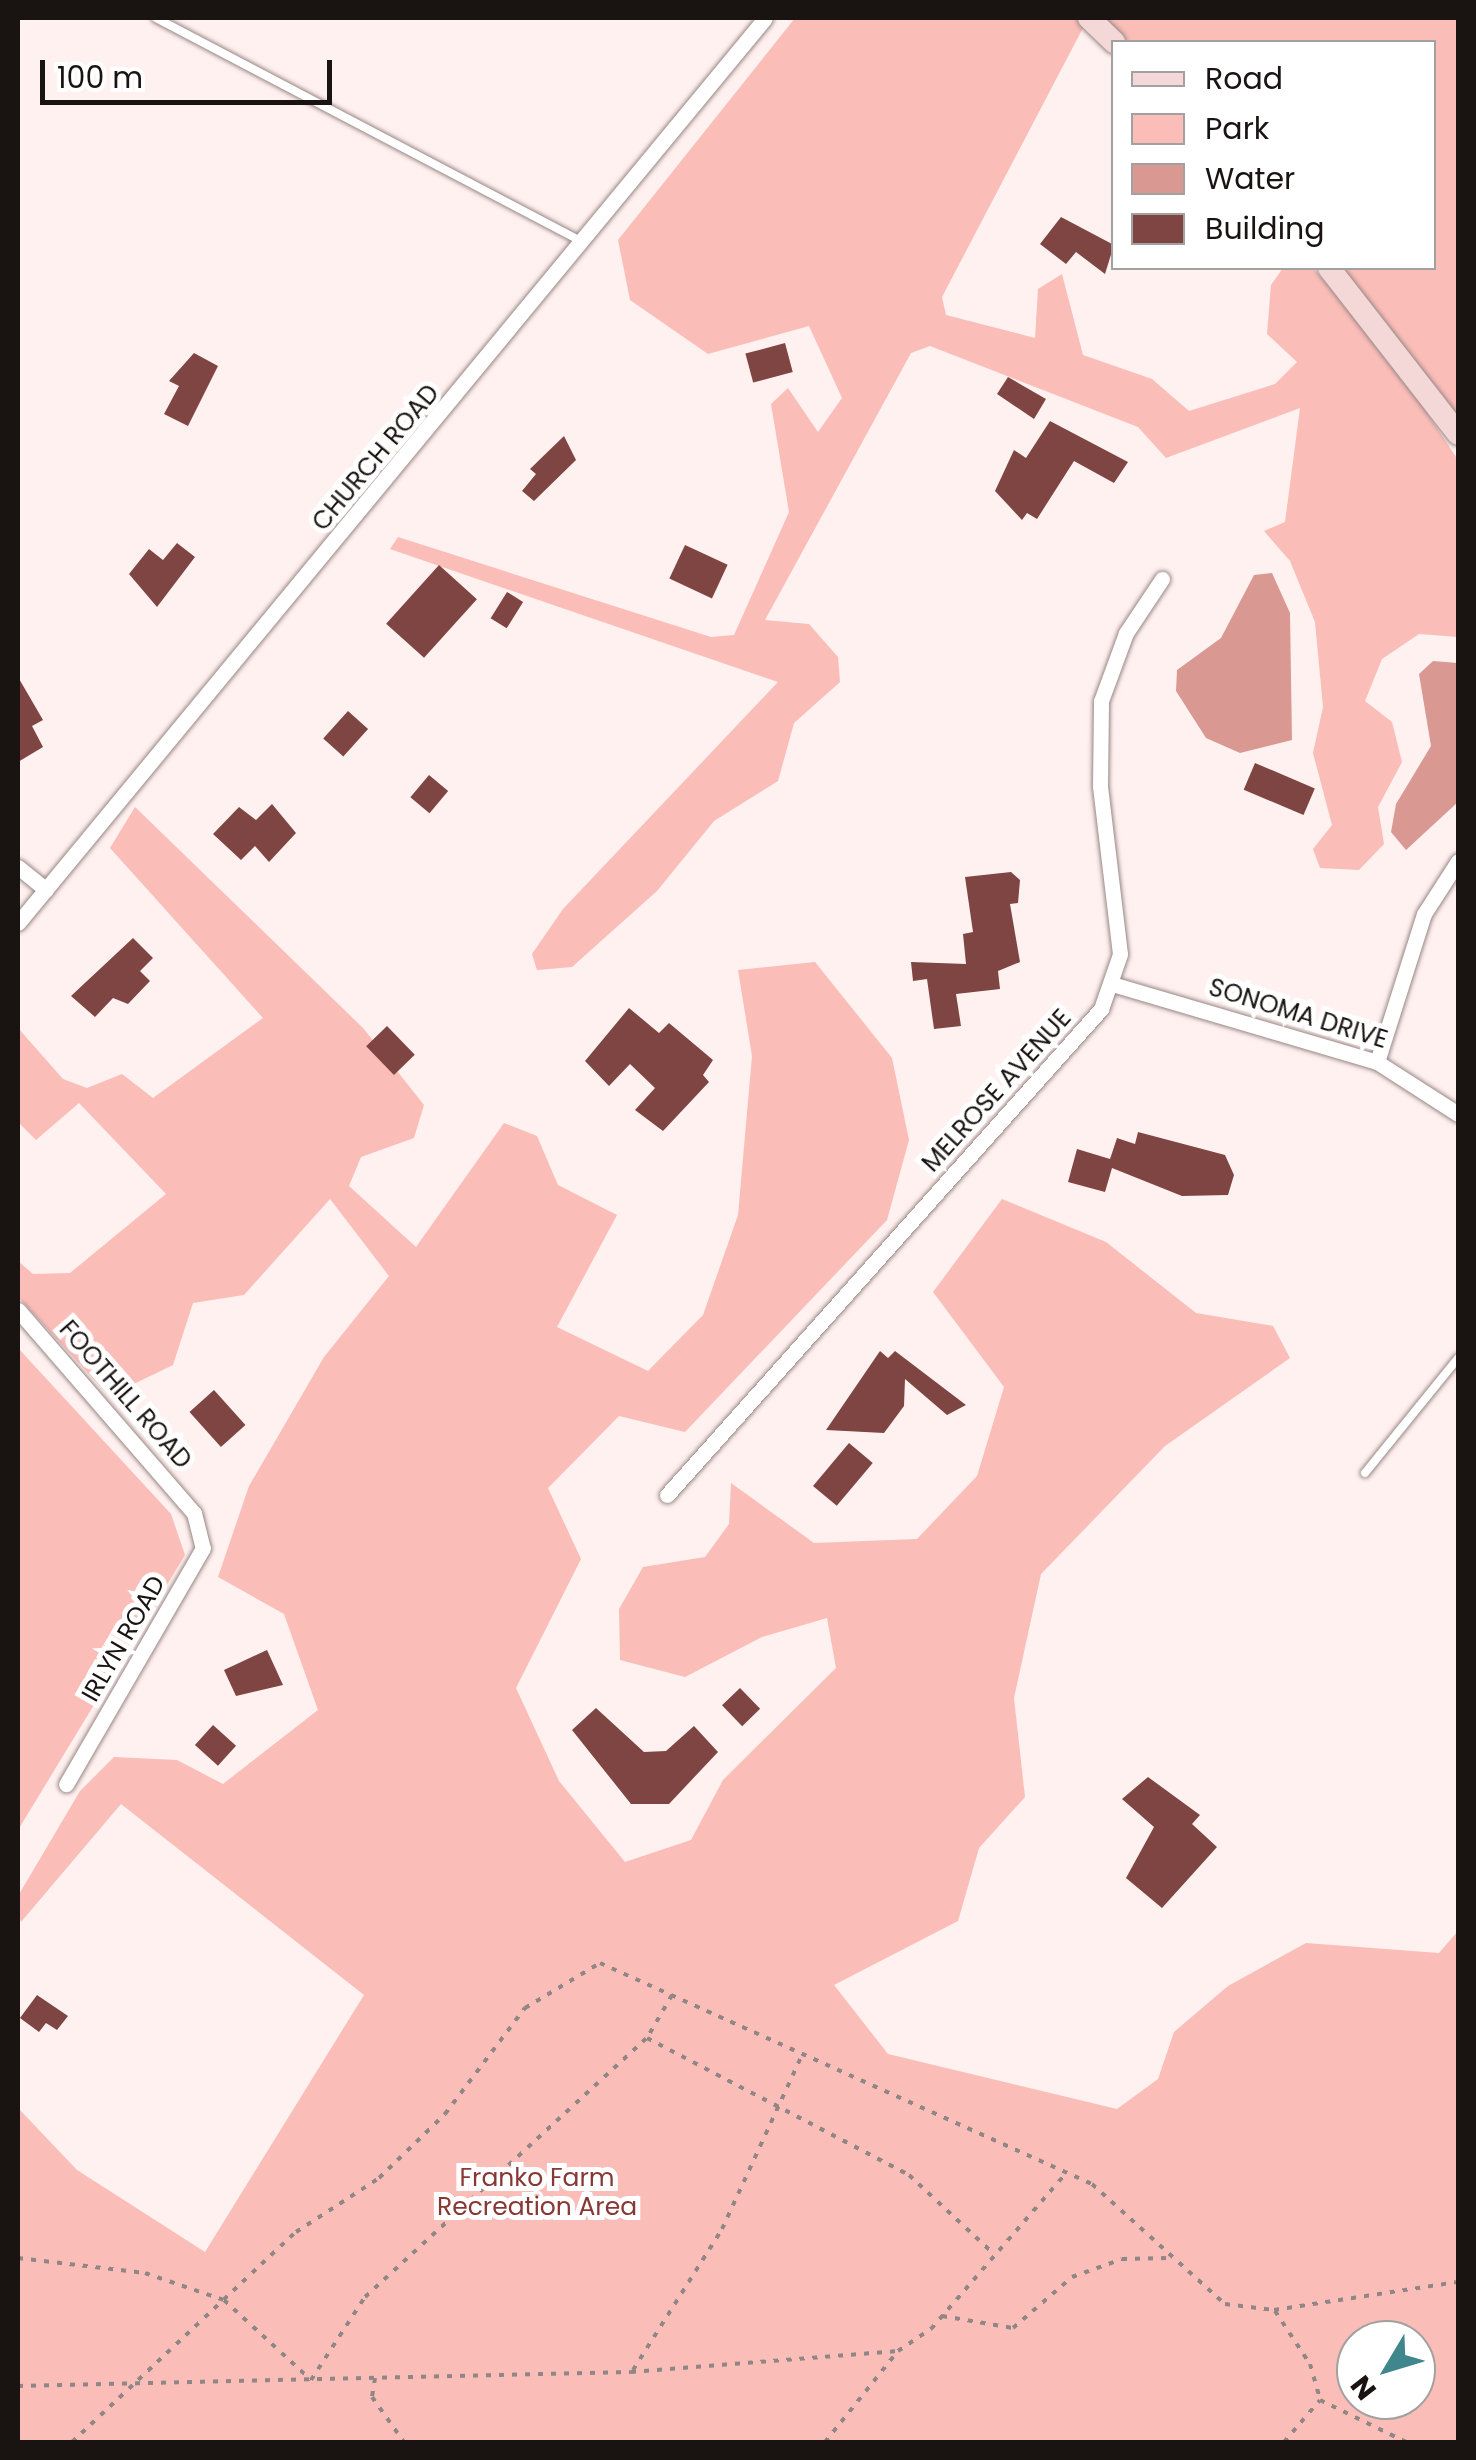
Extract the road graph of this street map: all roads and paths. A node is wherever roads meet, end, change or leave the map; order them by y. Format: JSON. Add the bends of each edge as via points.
{"nodes":[{"id":1,"x":156,"y":18,"type":"edge"},
{"id":2,"x":765,"y":18,"type":"edge"},
{"id":3,"x":1089,"y":18,"type":"edge"},
{"id":4,"x":1112,"y":40,"type":"edge"},
{"id":5,"x":585,"y":242,"type":"junction"},
{"id":6,"x":1331,"y":270,"type":"edge"},
{"id":7,"x":1458,"y":434,"type":"edge"},
{"id":8,"x":1162,"y":579,"type":"dead end"},
{"id":9,"x":1458,"y":862,"type":"edge"},
{"id":10,"x":18,"y":867,"type":"edge"},
{"id":11,"x":46,"y":890,"type":"junction"},
{"id":12,"x":18,"y":923,"type":"edge"},
{"id":13,"x":1112,"y":984,"type":"junction"},
{"id":14,"x":1377,"y":1062,"type":"junction"},
{"id":15,"x":1458,"y":1114,"type":"edge"},
{"id":16,"x":18,"y":1310,"type":"edge"},
{"id":17,"x":1458,"y":1358,"type":"edge"},
{"id":18,"x":1365,"y":1474,"type":"dead end"},
{"id":19,"x":667,"y":1495,"type":"dead end"},
{"id":20,"x":194,"y":1513,"type":"joint"},
{"id":21,"x":66,"y":1784,"type":"dead end"},
{"id":22,"x":672,"y":1995,"type":"junction"},
{"id":23,"x":647,"y":2038,"type":"junction"},
{"id":24,"x":802,"y":2053,"type":"junction"},
{"id":25,"x":781,"y":2108,"type":"junction"},
{"id":26,"x":1066,"y":2172,"type":"junction"},
{"id":27,"x":994,"y":2254,"type":"junction"},
{"id":28,"x":18,"y":2258,"type":"edge"},
{"id":29,"x":1170,"y":2258,"type":"junction"},
{"id":30,"x":1458,"y":2282,"type":"edge"},
{"id":31,"x":224,"y":2300,"type":"junction"},
{"id":32,"x":1274,"y":2310,"type":"junction"},
{"id":33,"x":942,"y":2316,"type":"junction"},
{"id":34,"x":898,"y":2351,"type":"junction"},
{"id":35,"x":631,"y":2372,"type":"junction"},
{"id":36,"x":375,"y":2378,"type":"junction"},
{"id":37,"x":311,"y":2380,"type":"junction"},
{"id":38,"x":18,"y":2386,"type":"edge"},
{"id":39,"x":130,"y":2390,"type":"junction"},
{"id":40,"x":1320,"y":2400,"type":"junction"},
{"id":41,"x":72,"y":2442,"type":"edge"},
{"id":42,"x":404,"y":2442,"type":"edge"},
{"id":43,"x":825,"y":2442,"type":"edge"},
{"id":44,"x":1284,"y":2442,"type":"edge"},
{"id":45,"x":1406,"y":2442,"type":"edge"}],
"edges":[{"from":1,"to":5,"type":"lane"},
{"from":2,"to":5,"type":"street","name":"CHURCH ROAD"},
{"from":3,"to":4,"type":"street"},
{"from":5,"to":11,"type":"street","name":"CHURCH ROAD"},
{"from":6,"to":7,"type":"street"},
{"from":8,"to":13,"type":"street","name":"MELROSE AVENUE","via":[[1126,633],[1101,701],[1099,772],[1120,954]]},
{"from":9,"to":14,"type":"street","via":[[1424,914]]},
{"from":10,"to":11,"type":"street"},
{"from":11,"to":12,"type":"street","name":"CHURCH ROAD"},
{"from":13,"to":14,"type":"street","name":"SONOMA DRIVE"},
{"from":13,"to":19,"type":"street","name":"MELROSE AVENUE","via":[[1064,1058]]},
{"from":14,"to":15,"type":"street","name":"SONOMA DRIVE"},
{"from":16,"to":20,"type":"street","name":"FOOTHILL ROAD"},
{"from":17,"to":18,"type":"lane"},
{"from":20,"to":21,"type":"street","name":"IRLYN ROAD","via":[[203,1548]]},
{"from":22,"to":23,"type":"path"},
{"from":22,"to":24,"type":"path"},
{"from":22,"to":31,"type":"path","via":[[600,1963],[524,2008],[432,2127]]},
{"from":23,"to":25,"type":"path"},
{"from":23,"to":37,"type":"path","via":[[379,2283]]},
{"from":24,"to":25,"type":"path"},
{"from":24,"to":26,"type":"path"},
{"from":25,"to":27,"type":"path","via":[[909,2175]]},
{"from":25,"to":35,"type":"path","via":[[722,2229]]},
{"from":26,"to":27,"type":"path"},
{"from":26,"to":29,"type":"path","via":[[1092,2184]]},
{"from":27,"to":33,"type":"path"},
{"from":28,"to":31,"type":"path","via":[[145,2273]]},
{"from":29,"to":32,"type":"path","via":[[1224,2304]]},
{"from":29,"to":33,"type":"path","via":[[1122,2259],[1072,2277],[1013,2328]]},
{"from":30,"to":32,"type":"path"},
{"from":31,"to":37,"type":"path"},
{"from":31,"to":39,"type":"path"},
{"from":32,"to":40,"type":"path"},
{"from":33,"to":34,"type":"path"},
{"from":34,"to":35,"type":"path"},
{"from":34,"to":43,"type":"path"},
{"from":35,"to":36,"type":"path"},
{"from":36,"to":37,"type":"path"},
{"from":36,"to":42,"type":"path","via":[[372,2397]]},
{"from":37,"to":39,"type":"path"},
{"from":38,"to":39,"type":"path"},
{"from":39,"to":41,"type":"path"},
{"from":40,"to":44,"type":"path"},
{"from":40,"to":45,"type":"path"}]}
